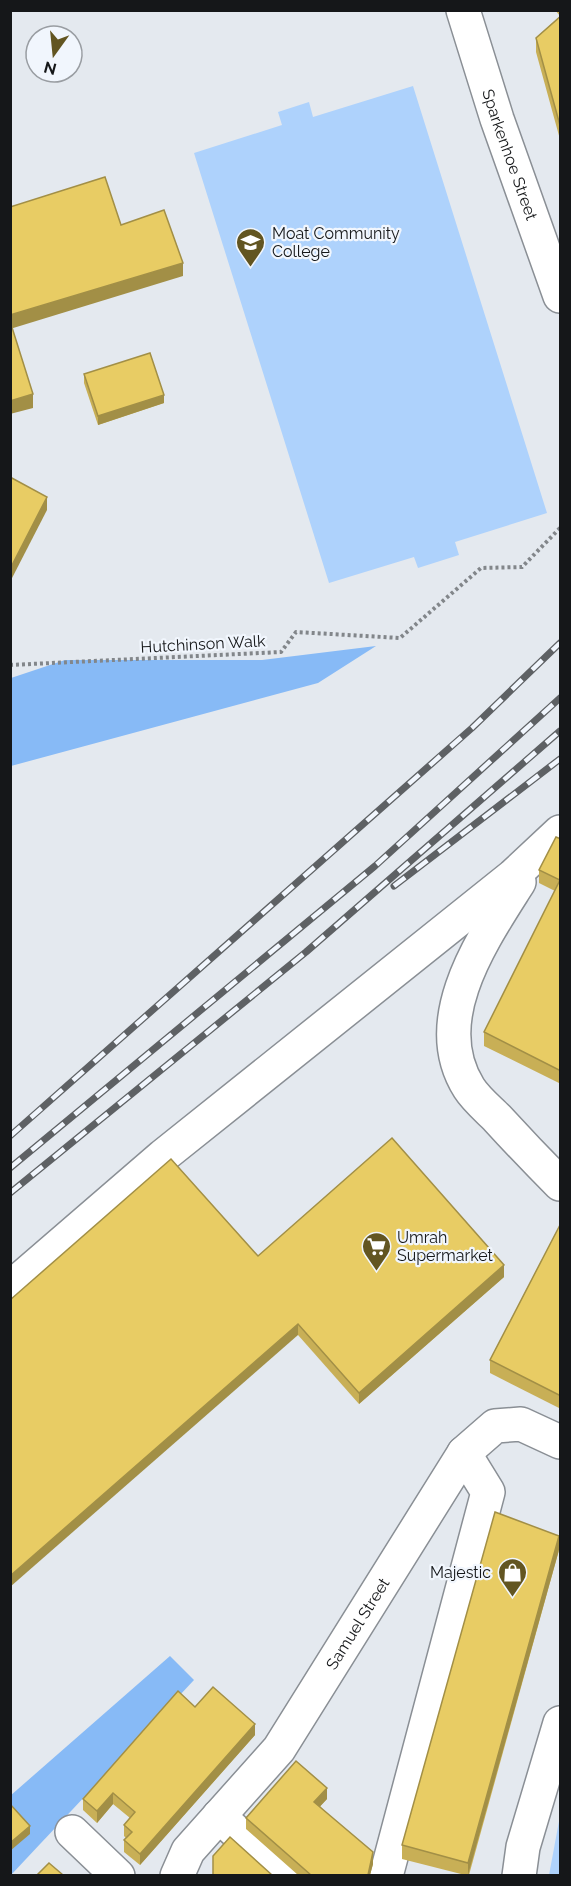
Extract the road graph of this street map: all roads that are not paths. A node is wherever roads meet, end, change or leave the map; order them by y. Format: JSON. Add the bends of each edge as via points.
{"nodes":[{"id":1,"x":463,"y":10,"type":"edge"},
{"id":2,"x":561,"y":296,"type":"edge"},
{"id":3,"x":561,"y":832,"type":"edge"},
{"id":4,"x":513,"y":876,"type":"junction"},
{"id":5,"x":561,"y":1184,"type":"edge"},
{"id":6,"x":10,"y":1288,"type":"edge"},
{"id":7,"x":561,"y":1442,"type":"edge"},
{"id":8,"x":464,"y":1453,"type":"junction"},
{"id":9,"x":561,"y":1723,"type":"edge"},
{"id":10,"x":219,"y":1816,"type":"junction"},
{"id":11,"x":72,"y":1832,"type":"dead end"},
{"id":12,"x":118,"y":1875,"type":"edge"},
{"id":13,"x":177,"y":1875,"type":"edge"},
{"id":14,"x":284,"y":1875,"type":"edge"},
{"id":15,"x":386,"y":1875,"type":"edge"},
{"id":16,"x":519,"y":1875,"type":"edge"}],
"edges":[{"from":1,"to":2,"type":"street","name":"Sparkenhoe Street","via":[[497,119]]},
{"from":3,"to":4,"type":"street"},
{"from":4,"to":5,"type":"street","via":[[522,877],[476,951],[456,1012],[454,1042],[458,1066],[470,1088]]},
{"from":4,"to":6,"type":"street","via":[[163,1156]]},
{"from":7,"to":8,"type":"street","name":"Samuel Street","via":[[521,1424],[495,1426]]},
{"from":8,"to":10,"type":"street","name":"Samuel Street","via":[[279,1749]]},
{"from":8,"to":15,"type":"street","via":[[488,1492]]},
{"from":9,"to":16,"type":"street","via":[[523,1847]]},
{"from":10,"to":13,"type":"street","name":"Samuel Street","via":[[188,1851]]},
{"from":10,"to":14,"type":"street"},
{"from":11,"to":12,"type":"street"}]}
